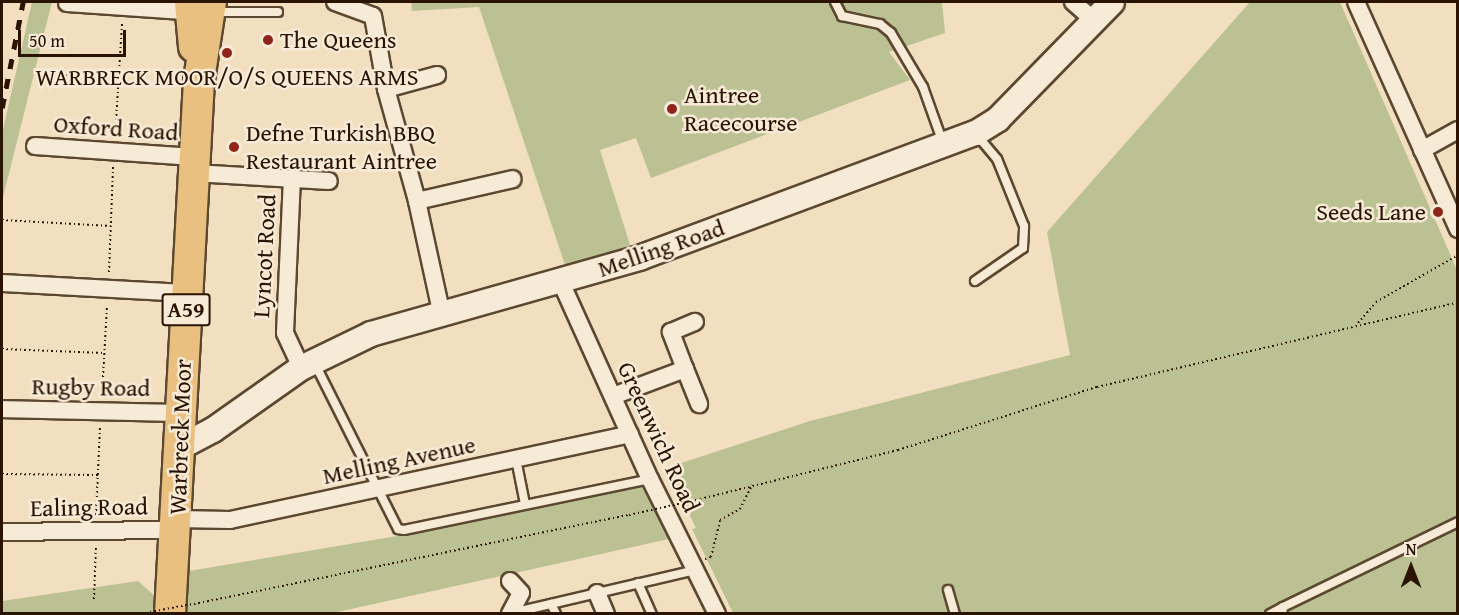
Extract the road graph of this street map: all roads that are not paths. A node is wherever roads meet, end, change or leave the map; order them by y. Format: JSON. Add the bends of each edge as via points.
{"nodes":[{"id":1,"x":335,"y":2,"type":"edge"},
{"id":2,"x":835,"y":2,"type":"edge"},
{"id":3,"x":1073,"y":2,"type":"edge"},
{"id":4,"x":1112,"y":2,"type":"edge"},
{"id":5,"x":1356,"y":2,"type":"edge"},
{"id":6,"x":67,"y":3,"type":"dead end"},
{"id":7,"x":200,"y":7,"type":"edge"},
{"id":8,"x":278,"y":12,"type":"dead end"},
{"id":9,"x":1094,"y":20,"type":"junction"},
{"id":10,"x":437,"y":75,"type":"dead end"},
{"id":11,"x":386,"y":88,"type":"junction"},
{"id":12,"x":1458,"y":130,"type":"edge"},
{"id":13,"x":976,"y":133,"type":"junction"},
{"id":14,"x":35,"y":146,"type":"dead end"},
{"id":15,"x":944,"y":146,"type":"junction"},
{"id":16,"x":1422,"y":150,"type":"junction"},
{"id":17,"x":194,"y":165,"type":"junction"},
{"id":18,"x":292,"y":178,"type":"junction"},
{"id":19,"x":513,"y":179,"type":"dead end"},
{"id":20,"x":329,"y":181,"type":"dead end"},
{"id":21,"x":417,"y":201,"type":"junction"},
{"id":22,"x":1458,"y":229,"type":"edge"},
{"id":23,"x":560,"y":280,"type":"junction"},
{"id":24,"x":975,"y":281,"type":"dead end"},
{"id":25,"x":2,"y":283,"type":"edge"},
{"id":26,"x":187,"y":293,"type":"junction"},
{"id":27,"x":442,"y":316,"type":"junction"},
{"id":28,"x":695,"y":322,"type":"dead end"},
{"id":29,"x":307,"y":365,"type":"junction"},
{"id":30,"x":686,"y":369,"type":"junction"},
{"id":31,"x":613,"y":396,"type":"junction"},
{"id":32,"x":699,"y":404,"type":"dead end"},
{"id":33,"x":2,"y":410,"type":"edge"},
{"id":34,"x":180,"y":413,"type":"junction"},
{"id":35,"x":630,"y":434,"type":"junction"},
{"id":36,"x":180,"y":448,"type":"junction"},
{"id":37,"x":516,"y":459,"type":"junction"},
{"id":38,"x":650,"y":479,"type":"junction"},
{"id":39,"x":379,"y":489,"type":"junction"},
{"id":40,"x":525,"y":504,"type":"junction"},
{"id":41,"x":1458,"y":522,"type":"edge"},
{"id":42,"x":176,"y":525,"type":"junction"},
{"id":43,"x":2,"y":532,"type":"edge"},
{"id":44,"x":694,"y":567,"type":"junction"},
{"id":45,"x":638,"y":583,"type":"junction"},
{"id":46,"x":521,"y":587,"type":"dead end"},
{"id":47,"x":948,"y":590,"type":"dead end"},
{"id":48,"x":597,"y":593,"type":"junction"},
{"id":49,"x":551,"y":604,"type":"junction"},
{"id":50,"x":171,"y":610,"type":"edge"},
{"id":51,"x":1282,"y":610,"type":"edge"},
{"id":52,"x":510,"y":613,"type":"edge"},
{"id":53,"x":556,"y":614,"type":"edge"},
{"id":54,"x":606,"y":614,"type":"edge"},
{"id":55,"x":652,"y":614,"type":"edge"},
{"id":56,"x":717,"y":614,"type":"edge"},
{"id":57,"x":955,"y":614,"type":"edge"},
{"id":58,"x":1270,"y":614,"type":"edge"}],
"edges":[{"from":1,"to":11,"type":"street","via":[[373,16]]},
{"from":2,"to":15,"type":"lane","via":[[842,16],[880,24],[891,33],[923,87]]},
{"from":3,"to":9,"type":"street"},
{"from":4,"to":9,"type":"street","name":"Melling Road"},
{"from":5,"to":16,"type":"street"},
{"from":6,"to":7,"type":"street"},
{"from":7,"to":8,"type":"lane"},
{"from":7,"to":17,"type":"highway","name":"Warbreck Moor","number":"A59"},
{"from":9,"to":13,"type":"street","name":"Melling Road","via":[[998,118]]},
{"from":10,"to":11,"type":"street"},
{"from":11,"to":21,"type":"street"},
{"from":12,"to":16,"type":"street"},
{"from":13,"to":15,"type":"street","name":"Melling Road"},
{"from":13,"to":24,"type":"lane","via":[[997,159],[1024,226],[1023,248]]},
{"from":14,"to":17,"type":"street","name":"Oxford Road"},
{"from":15,"to":23,"type":"street","name":"Melling Road","via":[[639,258]]},
{"from":16,"to":22,"type":"street"},
{"from":17,"to":18,"type":"street","name":"Oxford Road","via":[[244,176]]},
{"from":17,"to":26,"type":"highway","name":"Warbreck Moor","number":"A59"},
{"from":18,"to":20,"type":"street","name":"Oxford Road"},
{"from":18,"to":29,"type":"street","name":"Lyncot Road","via":[[285,333]]},
{"from":19,"to":21,"type":"street"},
{"from":21,"to":27,"type":"street"},
{"from":23,"to":27,"type":"street","name":"Melling Road"},
{"from":23,"to":31,"type":"street","name":"Greenwich Road"},
{"from":25,"to":26,"type":"street"},
{"from":26,"to":34,"type":"highway","name":"Warbreck Moor","number":"A59"},
{"from":27,"to":29,"type":"street","name":"Melling Road","via":[[371,334]]},
{"from":28,"to":30,"type":"street","via":[[671,332]]},
{"from":29,"to":36,"type":"street","name":"Melling Road"},
{"from":29,"to":39,"type":"lane"},
{"from":30,"to":31,"type":"street"},
{"from":30,"to":32,"type":"street"},
{"from":31,"to":35,"type":"street","name":"Greenwich Road"},
{"from":33,"to":34,"type":"street","name":"Rugby Road"},
{"from":34,"to":36,"type":"highway","name":"Warbreck Moor","number":"A59"},
{"from":35,"to":37,"type":"street","name":"Melling Avenue"},
{"from":35,"to":38,"type":"street","name":"Greenwich Road"},
{"from":36,"to":42,"type":"highway","name":"Warbreck Moor","number":"A59"},
{"from":37,"to":39,"type":"street","name":"Melling Avenue"},
{"from":37,"to":40,"type":"lane"},
{"from":38,"to":40,"type":"lane"},
{"from":38,"to":44,"type":"street","name":"Greenwich Road"},
{"from":39,"to":40,"type":"lane","via":[[398,528],[404,530]]},
{"from":39,"to":42,"type":"street","name":"Melling Avenue","via":[[230,520]]},
{"from":41,"to":51,"type":"lane"},
{"from":42,"to":43,"type":"street","name":"Ealing Road"},
{"from":42,"to":50,"type":"highway","name":"Warbreck Moor","number":"A59"},
{"from":44,"to":45,"type":"lane"},
{"from":44,"to":56,"type":"street","name":"Greenwich Road"},
{"from":45,"to":48,"type":"lane"},
{"from":45,"to":55,"type":"lane"},
{"from":46,"to":52,"type":"street"},
{"from":47,"to":57,"type":"lane"},
{"from":48,"to":49,"type":"lane"},
{"from":48,"to":54,"type":"street"},
{"from":49,"to":52,"type":"lane"},
{"from":49,"to":53,"type":"lane"},
{"from":51,"to":58,"type":"lane"}]}
